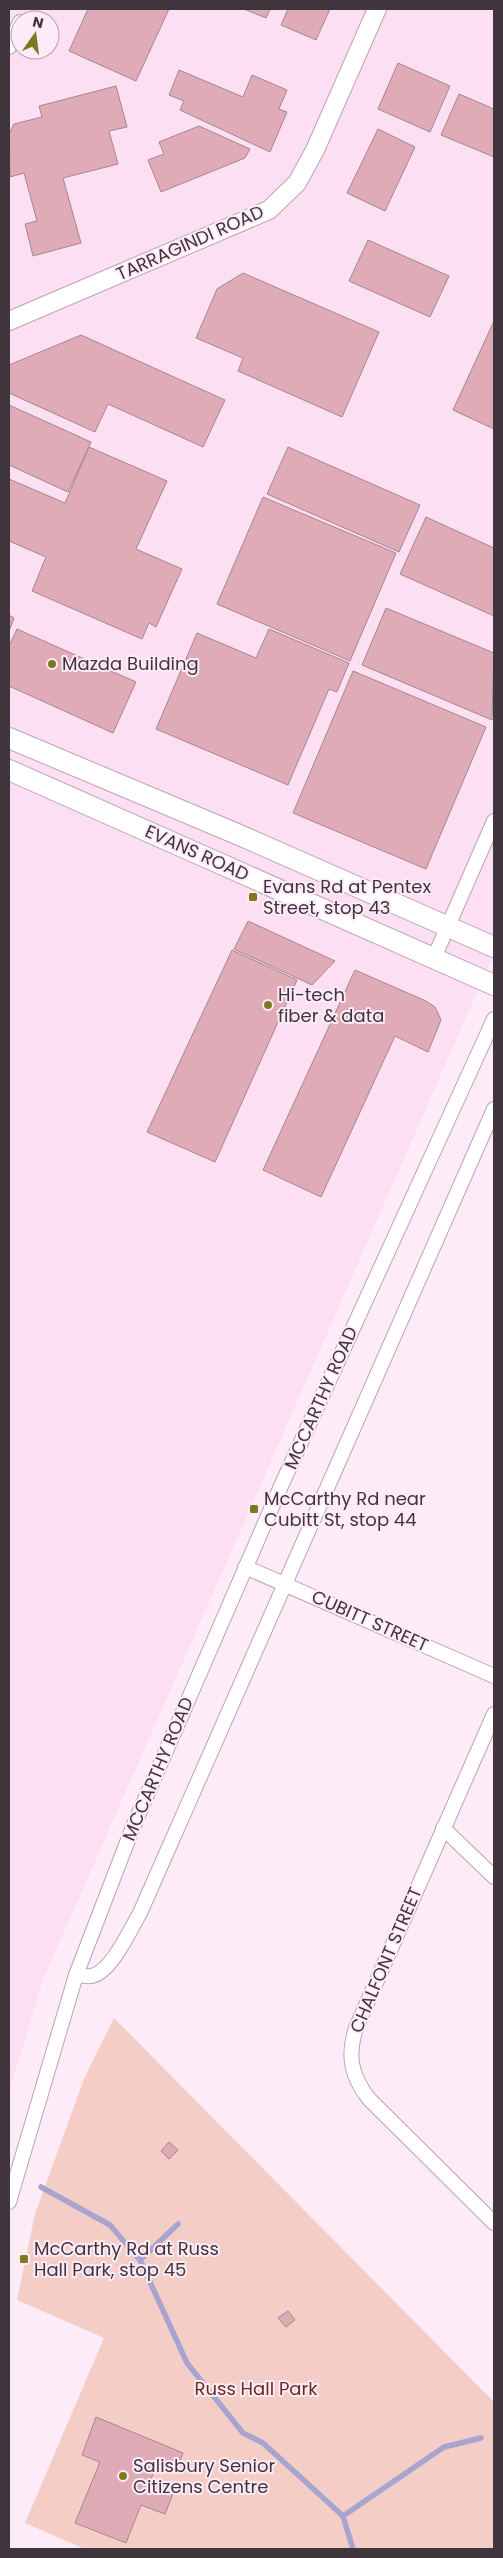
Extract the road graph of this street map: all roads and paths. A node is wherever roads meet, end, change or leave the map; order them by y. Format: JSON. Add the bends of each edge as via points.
{"nodes":[{"id":1,"x":378,"y":9,"type":"edge"},
{"id":2,"x":9,"y":321,"type":"edge"},
{"id":3,"x":9,"y":738,"type":"edge"},
{"id":4,"x":9,"y":770,"type":"edge"},
{"id":5,"x":494,"y":820,"type":"edge"},
{"id":6,"x":448,"y":926,"type":"junction"},
{"id":7,"x":494,"y":947,"type":"edge"},
{"id":8,"x":434,"y":958,"type":"junction"},
{"id":9,"x":494,"y":985,"type":"edge"},
{"id":10,"x":494,"y":1019,"type":"edge"},
{"id":11,"x":494,"y":1109,"type":"edge"},
{"id":12,"x":245,"y":1566,"type":"junction"},
{"id":13,"x":285,"y":1584,"type":"junction"},
{"id":14,"x":494,"y":1676,"type":"edge"},
{"id":15,"x":494,"y":1714,"type":"edge"},
{"id":16,"x":443,"y":1828,"type":"junction"},
{"id":17,"x":494,"y":1877,"type":"edge"},
{"id":18,"x":76,"y":1975,"type":"junction"},
{"id":19,"x":9,"y":2202,"type":"edge"},
{"id":20,"x":494,"y":2223,"type":"edge"}],
"edges":[{"from":1,"to":2,"type":"street","name":"TARRAGINDI ROAD","via":[[315,150],[297,183],[269,210]]},
{"from":3,"to":6,"type":"main road","name":"EVANS ROAD"},
{"from":4,"to":8,"type":"main road","name":"EVANS ROAD"},
{"from":5,"to":6,"type":"street"},
{"from":6,"to":7,"type":"main road","name":"EVANS ROAD"},
{"from":6,"to":8,"type":"street"},
{"from":8,"to":9,"type":"main road","name":"EVANS ROAD"},
{"from":10,"to":12,"type":"street","name":"MCCARTHY ROAD"},
{"from":11,"to":13,"type":"street"},
{"from":12,"to":13,"type":"street","name":"CUBITT STREET"},
{"from":12,"to":18,"type":"street","name":"MCCARTHY ROAD","via":[[133,1827]]},
{"from":13,"to":14,"type":"street","name":"CUBITT STREET"},
{"from":13,"to":18,"type":"street","via":[[140,1913],[102,1971],[92,1976]]},
{"from":15,"to":16,"type":"street","name":"CHALFONT STREET"},
{"from":16,"to":17,"type":"street"},
{"from":16,"to":20,"type":"street","name":"CHALFONT STREET","via":[[351,2041],[351,2070],[369,2099]]},
{"from":18,"to":19,"type":"street","name":"MCCARTHY ROAD"}]}
